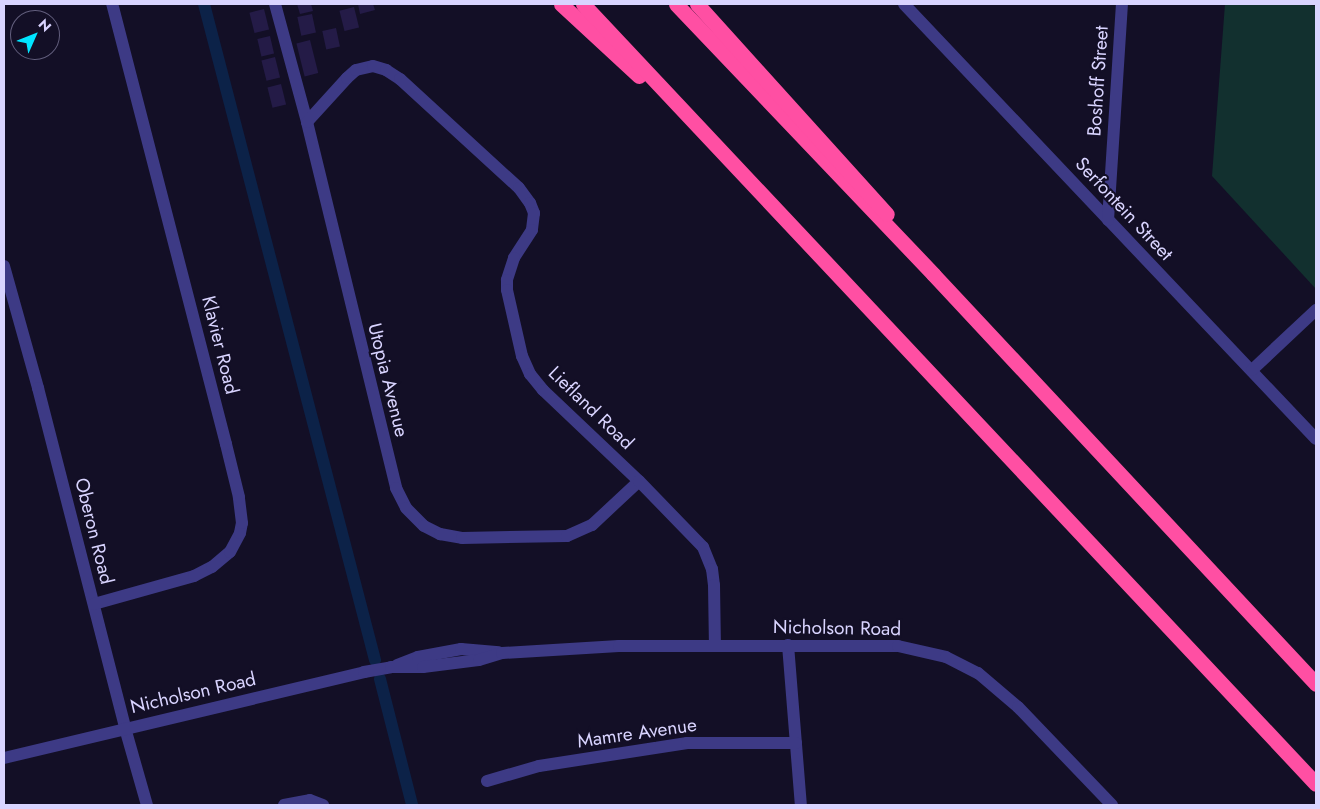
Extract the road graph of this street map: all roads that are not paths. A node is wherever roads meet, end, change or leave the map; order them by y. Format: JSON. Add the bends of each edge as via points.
{"nodes":[{"id":1,"x":112,"y":4,"type":"edge"},
{"id":2,"x":275,"y":4,"type":"edge"},
{"id":3,"x":561,"y":4,"type":"edge"},
{"id":4,"x":584,"y":4,"type":"edge"},
{"id":5,"x":676,"y":4,"type":"edge"},
{"id":6,"x":697,"y":4,"type":"edge"},
{"id":7,"x":904,"y":4,"type":"edge"},
{"id":8,"x":1122,"y":4,"type":"edge"},
{"id":9,"x":307,"y":122,"type":"junction"},
{"id":10,"x":725,"y":154,"type":"junction"},
{"id":11,"x":1108,"y":220,"type":"junction"},
{"id":12,"x":4,"y":266,"type":"edge"},
{"id":13,"x":933,"y":274,"type":"junction"},
{"id":14,"x":1316,"y":310,"type":"edge"},
{"id":15,"x":1252,"y":370,"type":"junction"},
{"id":16,"x":1316,"y":439,"type":"edge"},
{"id":17,"x":639,"y":481,"type":"junction"},
{"id":18,"x":94,"y":604,"type":"junction"},
{"id":19,"x":788,"y":645,"type":"junction"},
{"id":20,"x":715,"y":646,"type":"junction"},
{"id":21,"x":1316,"y":684,"type":"edge"},
{"id":22,"x":125,"y":728,"type":"junction"},
{"id":23,"x":796,"y":743,"type":"junction"},
{"id":24,"x":4,"y":758,"type":"edge"},
{"id":25,"x":487,"y":781,"type":"dead end"},
{"id":26,"x":1316,"y":784,"type":"edge"},
{"id":27,"x":147,"y":805,"type":"edge"},
{"id":28,"x":284,"y":805,"type":"edge"},
{"id":29,"x":324,"y":805,"type":"edge"},
{"id":30,"x":801,"y":805,"type":"edge"},
{"id":31,"x":1112,"y":805,"type":"edge"}],
"edges":[{"from":1,"to":18,"type":"street","name":"Klavier Road","via":[[226,444],[242,523],[230,552],[212,567],[194,576]]},
{"from":2,"to":9,"type":"street","name":"Utopia Avenue"},
{"from":3,"to":10,"type":"highway"},
{"from":4,"to":10,"type":"highway"},
{"from":5,"to":13,"type":"highway"},
{"from":6,"to":13,"type":"highway","via":[[899,228]]},
{"from":7,"to":11,"type":"street","name":"Serfontein Street"},
{"from":8,"to":11,"type":"street","name":"Boshoff Street"},
{"from":9,"to":17,"type":"street","name":"Liefland Road","via":[[356,70],[373,66],[386,70],[400,79],[519,188],[534,213],[532,230],[514,258],[507,280],[522,356],[530,374],[543,390]]},
{"from":9,"to":17,"type":"street","name":"Utopia Avenue","via":[[396,488],[414,518],[440,534],[462,538],[568,536],[592,525]]},
{"from":10,"to":26,"type":"highway"},
{"from":11,"to":15,"type":"street","name":"Serfontein Street"},
{"from":12,"to":18,"type":"street","name":"Oberon Road"},
{"from":13,"to":21,"type":"highway"},
{"from":14,"to":15,"type":"street"},
{"from":15,"to":16,"type":"street","name":"Serfontein Street"},
{"from":17,"to":20,"type":"street","name":"Liefland Road","via":[[692,535],[708,557],[714,585]]},
{"from":18,"to":22,"type":"street","name":"Oberon Road"},
{"from":19,"to":20,"type":"street","name":"Nicholson Road"},
{"from":19,"to":23,"type":"street"},
{"from":19,"to":31,"type":"street","name":"Nicholson Road","via":[[898,646],[962,664],[1000,690]]},
{"from":20,"to":22,"type":"street","name":"Nicholson Road","via":[[582,647],[502,653],[461,649]]},
{"from":22,"to":24,"type":"street","name":"Nicholson Road"},
{"from":22,"to":27,"type":"street","name":"Oberon Road"},
{"from":23,"to":25,"type":"street","name":"Mamre Avenue","via":[[687,744],[538,766]]},
{"from":23,"to":30,"type":"street"},
{"from":28,"to":29,"type":"street","via":[[310,800]]}]}
